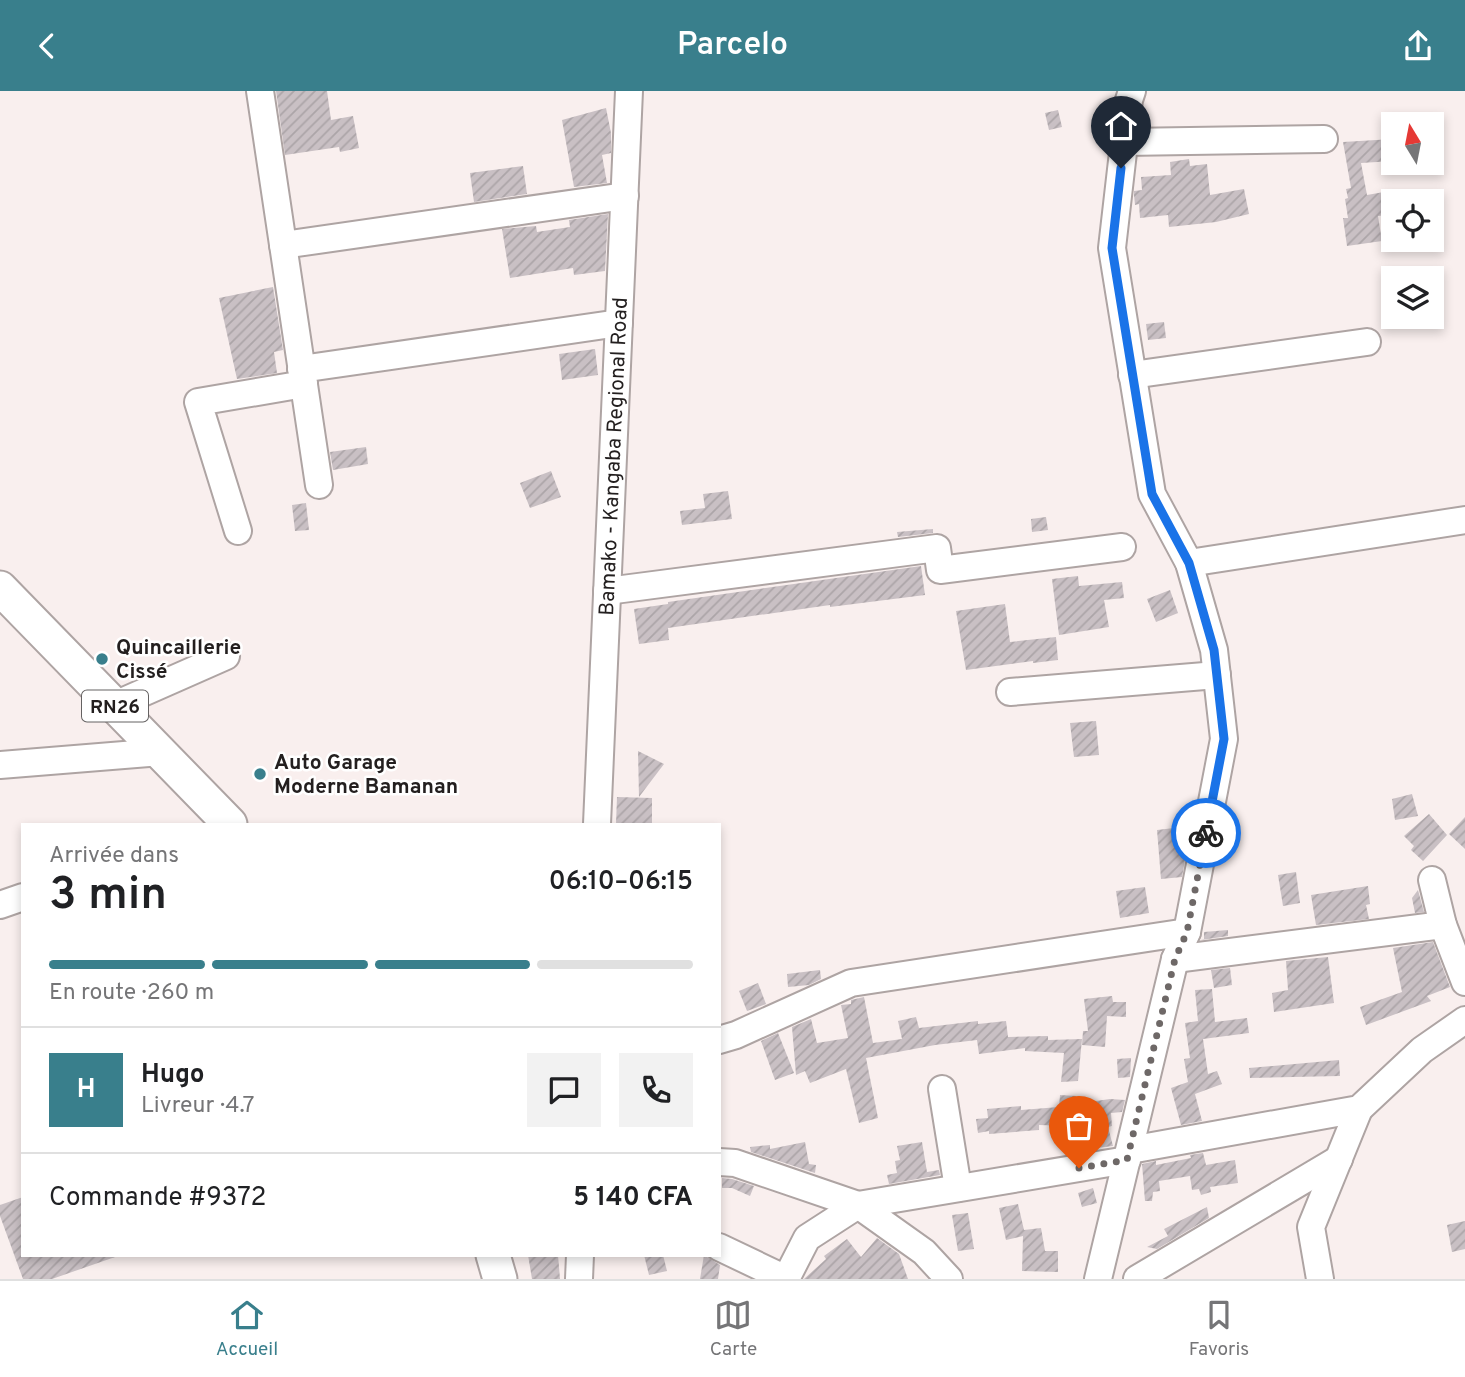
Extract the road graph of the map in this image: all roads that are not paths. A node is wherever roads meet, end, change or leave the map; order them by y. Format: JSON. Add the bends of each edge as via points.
{"nodes":[{"id":1,"x":260,"y":91,"type":"edge"},
{"id":2,"x":629,"y":91,"type":"edge"},
{"id":3,"x":1132,"y":91,"type":"edge"},
{"id":4,"x":1324,"y":139,"type":"dead end"},
{"id":5,"x":1124,"y":142,"type":"junction"},
{"id":6,"x":625,"y":196,"type":"junction"},
{"id":7,"x":283,"y":245,"type":"junction"},
{"id":8,"x":619,"y":323,"type":"junction"},
{"id":9,"x":1367,"y":342,"type":"dead end"},
{"id":10,"x":1132,"y":375,"type":"junction"},
{"id":11,"x":302,"y":377,"type":"junction"},
{"id":12,"x":318,"y":485,"type":"dead end"},
{"id":13,"x":1465,"y":520,"type":"edge"},
{"id":14,"x":238,"y":531,"type":"dead end"},
{"id":15,"x":1122,"y":547,"type":"dead end"},
{"id":16,"x":1189,"y":563,"type":"junction"},
{"id":17,"x":0,"y":588,"type":"edge"},
{"id":18,"x":607,"y":591,"type":"junction"},
{"id":19,"x":226,"y":656,"type":"dead end"},
{"id":20,"x":1217,"y":675,"type":"junction"},
{"id":21,"x":1010,"y":692,"type":"dead end"},
{"id":22,"x":115,"y":705,"type":"junction"},
{"id":23,"x":161,"y":752,"type":"junction"},
{"id":24,"x":49,"y":760,"type":"junction"},
{"id":25,"x":0,"y":765,"type":"edge"},
{"id":26,"x":0,"y":778,"type":"edge"},
{"id":27,"x":227,"y":823,"type":"edge"},
{"id":28,"x":597,"y":823,"type":"edge"},
{"id":29,"x":1432,"y":880,"type":"dead end"},
{"id":30,"x":21,"y":898,"type":"edge"},
{"id":31,"x":0,"y":905,"type":"edge"},
{"id":32,"x":1443,"y":925,"type":"junction"},
{"id":33,"x":1187,"y":932,"type":"junction"},
{"id":34,"x":1175,"y":959,"type":"junction"},
{"id":35,"x":1465,"y":982,"type":"edge"},
{"id":36,"x":1465,"y":1020,"type":"edge"},
{"id":37,"x":721,"y":1039,"type":"edge"},
{"id":38,"x":942,"y":1089,"type":"dead end"},
{"id":39,"x":1359,"y":1109,"type":"junction"},
{"id":40,"x":1128,"y":1155,"type":"junction"},
{"id":41,"x":1339,"y":1159,"type":"junction"},
{"id":42,"x":721,"y":1162,"type":"edge"},
{"id":43,"x":958,"y":1188,"type":"junction"},
{"id":44,"x":859,"y":1205,"type":"junction"},
{"id":45,"x":721,"y":1248,"type":"edge"},
{"id":46,"x":494,"y":1257,"type":"edge"},
{"id":47,"x":580,"y":1257,"type":"edge"},
{"id":48,"x":500,"y":1279,"type":"edge"},
{"id":49,"x":579,"y":1279,"type":"edge"},
{"id":50,"x":786,"y":1279,"type":"edge"},
{"id":51,"x":949,"y":1279,"type":"edge"},
{"id":52,"x":1098,"y":1279,"type":"edge"},
{"id":53,"x":1137,"y":1279,"type":"edge"},
{"id":54,"x":1320,"y":1279,"type":"edge"}],
"edges":[{"from":1,"to":7,"type":"street"},
{"from":2,"to":6,"type":"street","name":"Bamako - Kangaba Regional Road"},
{"from":3,"to":5,"type":"street"},
{"from":4,"to":5,"type":"street"},
{"from":5,"to":10,"type":"street","via":[[1112,248]]},
{"from":6,"to":7,"type":"street"},
{"from":6,"to":8,"type":"street","name":"Bamako - Kangaba Regional Road"},
{"from":7,"to":11,"type":"street"},
{"from":8,"to":11,"type":"street"},
{"from":8,"to":18,"type":"street","name":"Bamako - Kangaba Regional Road"},
{"from":9,"to":10,"type":"street"},
{"from":10,"to":16,"type":"street","via":[[1152,494]]},
{"from":11,"to":12,"type":"street"},
{"from":11,"to":14,"type":"street","via":[[198,402]]},
{"from":13,"to":16,"type":"street"},
{"from":15,"to":18,"type":"street","via":[[940,570],[937,548]]},
{"from":16,"to":20,"type":"street"},
{"from":17,"to":22,"type":"main road","number":"RN26"},
{"from":18,"to":28,"type":"street","name":"Bamako - Kangaba Regional Road"},
{"from":19,"to":22,"type":"street"},
{"from":20,"to":21,"type":"street"},
{"from":20,"to":33,"type":"street","via":[[1224,739]]},
{"from":22,"to":23,"type":"main road","number":"RN26"},
{"from":23,"to":24,"type":"street"},
{"from":23,"to":27,"type":"main road","number":"RN26"},
{"from":24,"to":25,"type":"street"},
{"from":24,"to":26,"type":"street"},
{"from":29,"to":32,"type":"street"},
{"from":30,"to":31,"type":"street"},
{"from":32,"to":34,"type":"street"},
{"from":32,"to":35,"type":"street"},
{"from":33,"to":34,"type":"street"},
{"from":33,"to":37,"type":"street","via":[[851,983]]},
{"from":34,"to":40,"type":"street"},
{"from":36,"to":39,"type":"street","via":[[1422,1050]]},
{"from":38,"to":43,"type":"street"},
{"from":39,"to":40,"type":"street"},
{"from":39,"to":41,"type":"street"},
{"from":40,"to":43,"type":"street"},
{"from":40,"to":52,"type":"street"},
{"from":41,"to":53,"type":"street"},
{"from":41,"to":54,"type":"street","via":[[1311,1227]]},
{"from":42,"to":44,"type":"street"},
{"from":43,"to":44,"type":"street"},
{"from":44,"to":50,"type":"street","via":[[807,1238]]},
{"from":44,"to":51,"type":"street","via":[[924,1252]]},
{"from":45,"to":50,"type":"street"},
{"from":46,"to":48,"type":"main road"},
{"from":47,"to":49,"type":"street"}]}
